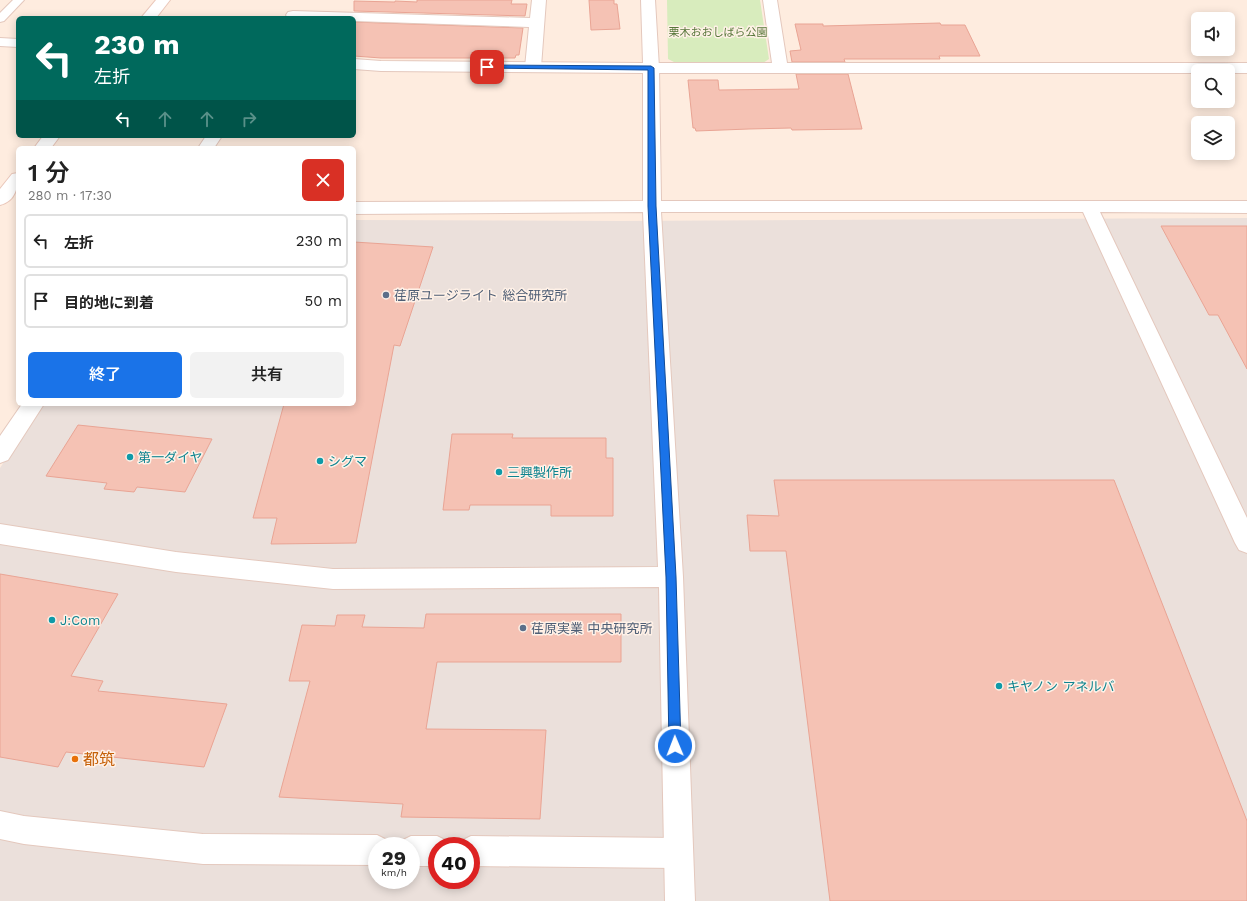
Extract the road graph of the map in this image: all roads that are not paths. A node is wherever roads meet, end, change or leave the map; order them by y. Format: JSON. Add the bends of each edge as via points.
{"nodes":[{"id":1,"x":19,"y":0,"type":"edge"},
{"id":2,"x":163,"y":0,"type":"edge"},
{"id":3,"x":302,"y":0,"type":"edge"},
{"id":4,"x":539,"y":0,"type":"edge"},
{"id":5,"x":648,"y":0,"type":"edge"},
{"id":6,"x":770,"y":0,"type":"edge"},
{"id":7,"x":150,"y":16,"type":"edge"},
{"id":8,"x":292,"y":16,"type":"edge"},
{"id":9,"x":356,"y":18,"type":"edge"},
{"id":10,"x":0,"y":19,"type":"edge"},
{"id":11,"x":538,"y":22,"type":"junction"},
{"id":12,"x":0,"y":42,"type":"edge"},
{"id":13,"x":16,"y":43,"type":"edge"},
{"id":14,"x":356,"y":64,"type":"edge"},
{"id":15,"x":533,"y":67,"type":"junction"},
{"id":16,"x":651,"y":68,"type":"junction"},
{"id":17,"x":780,"y":68,"type":"junction"},
{"id":18,"x":1247,"y":68,"type":"edge"},
{"id":19,"x":50,"y":138,"type":"edge"},
{"id":20,"x":44,"y":146,"type":"edge"},
{"id":21,"x":16,"y":180,"type":"edge"},
{"id":22,"x":0,"y":200,"type":"edge"},
{"id":23,"x":652,"y":206,"type":"junction"},
{"id":24,"x":1089,"y":207,"type":"junction"},
{"id":25,"x":1247,"y":207,"type":"edge"},
{"id":26,"x":356,"y":208,"type":"edge"},
{"id":27,"x":32,"y":406,"type":"edge"},
{"id":28,"x":0,"y":454,"type":"edge"},
{"id":29,"x":0,"y":534,"type":"edge"},
{"id":30,"x":1247,"y":544,"type":"edge"},
{"id":31,"x":671,"y":577,"type":"junction"},
{"id":32,"x":0,"y":825,"type":"edge"},
{"id":33,"x":368,"y":850,"type":"edge"},
{"id":34,"x":480,"y":851,"type":"edge"},
{"id":35,"x":678,"y":853,"type":"junction"},
{"id":36,"x":680,"y":901,"type":"edge"}],
"edges":[{"from":1,"to":10,"type":"lane"},
{"from":2,"to":7,"type":"street"},
{"from":3,"to":8,"type":"street"},
{"from":4,"to":11,"type":"street"},
{"from":5,"to":16,"type":"street"},
{"from":6,"to":17,"type":"street"},
{"from":9,"to":11,"type":"street"},
{"from":11,"to":15,"type":"street"},
{"from":12,"to":13,"type":"street"},
{"from":14,"to":15,"type":"street"},
{"from":15,"to":16,"type":"street"},
{"from":16,"to":17,"type":"street"},
{"from":16,"to":23,"type":"street"},
{"from":17,"to":18,"type":"street"},
{"from":19,"to":20,"type":"street"},
{"from":21,"to":22,"type":"street"},
{"from":23,"to":24,"type":"street"},
{"from":23,"to":26,"type":"street"},
{"from":23,"to":31,"type":"street"},
{"from":24,"to":25,"type":"street"},
{"from":24,"to":30,"type":"street"},
{"from":27,"to":28,"type":"street"},
{"from":29,"to":31,"type":"street","via":[[176,562],[333,579]]},
{"from":31,"to":35,"type":"street"},
{"from":32,"to":33,"type":"street","via":[[24,830],[203,849]]},
{"from":34,"to":35,"type":"street"},
{"from":35,"to":36,"type":"street"}]}
